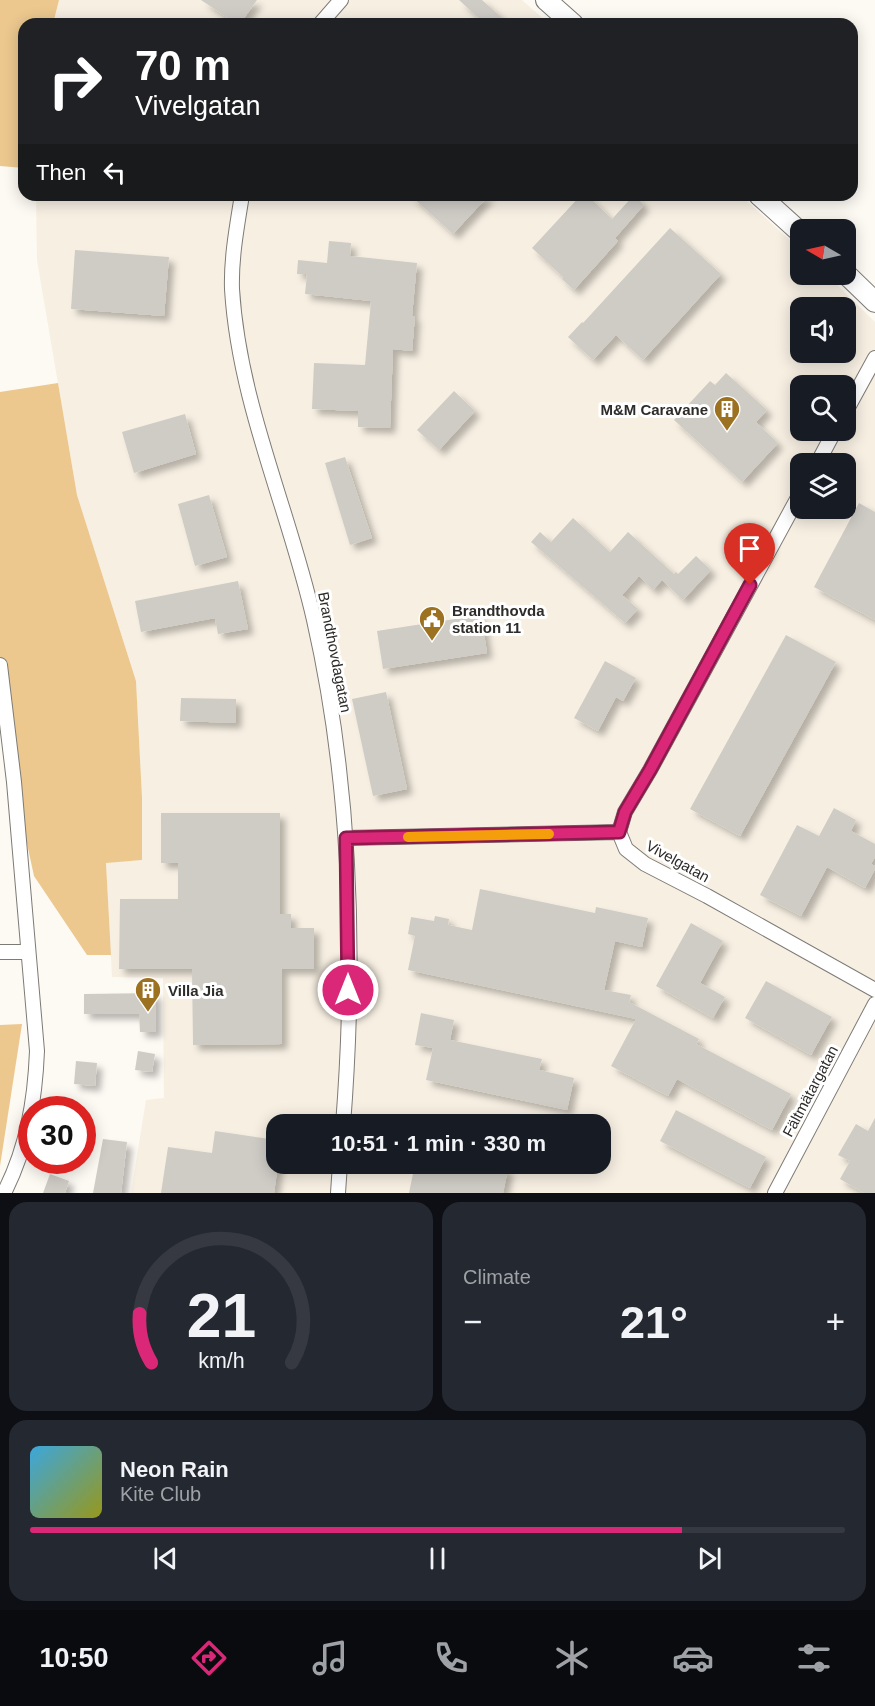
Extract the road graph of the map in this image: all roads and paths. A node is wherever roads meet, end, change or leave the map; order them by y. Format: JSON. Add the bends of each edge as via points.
{"nodes":[{"id":1,"x":341,"y":0,"type":"edge"},
{"id":2,"x":546,"y":0,"type":"edge"},
{"id":3,"x":325,"y":18,"type":"edge"},
{"id":4,"x":566,"y":18,"type":"edge"},
{"id":5,"x":241,"y":201,"type":"edge"},
{"id":6,"x":766,"y":201,"type":"edge"},
{"id":7,"x":790,"y":223,"type":"edge"},
{"id":8,"x":856,"y":284,"type":"edge"},
{"id":9,"x":875,"y":302,"type":"edge"},
{"id":10,"x":875,"y":358,"type":"edge"},
{"id":11,"x":856,"y":393,"type":"edge"},
{"id":12,"x":790,"y":512,"type":"edge"},
{"id":13,"x":0,"y":665,"type":"edge"},
{"id":14,"x":7,"y":782,"type":"edge"},
{"id":15,"x":619,"y":832,"type":"junction"},
{"id":16,"x":346,"y":838,"type":"junction"},
{"id":17,"x":0,"y":952,"type":"edge"},
{"id":18,"x":28,"y":952,"type":"junction"},
{"id":19,"x":875,"y":990,"type":"edge"},
{"id":20,"x":875,"y":1005,"type":"edge"},
{"id":21,"x":344,"y":1114,"type":"edge"},
{"id":22,"x":339,"y":1174,"type":"edge"},
{"id":23,"x":4,"y":1193,"type":"edge"},
{"id":24,"x":338,"y":1193,"type":"edge"},
{"id":25,"x":775,"y":1193,"type":"edge"}],
"edges":[{"from":1,"to":3,"type":"street"},
{"from":2,"to":4,"type":"street"},
{"from":5,"to":16,"type":"street","name":"Brandthovdagatan","via":[[232,287],[236,334],[244,381],[314,621],[330,700]]},
{"from":6,"to":7,"type":"street"},
{"from":8,"to":9,"type":"street"},
{"from":10,"to":11,"type":"street"},
{"from":12,"to":15,"type":"street","via":[[625,812]]},
{"from":13,"to":14,"type":"street"},
{"from":14,"to":18,"type":"street"},
{"from":15,"to":16,"type":"street"},
{"from":15,"to":19,"type":"street","name":"Vivelgatan","via":[[626,849],[645,864]]},
{"from":16,"to":21,"type":"street","name":"Brandthovdagatan","via":[[348,1017]]},
{"from":17,"to":18,"type":"street"},
{"from":18,"to":23,"type":"street","via":[[37,1047],[35,1086],[21,1154]]},
{"from":20,"to":25,"type":"street","name":"Fältmätargatan"},
{"from":22,"to":24,"type":"street"}]}
